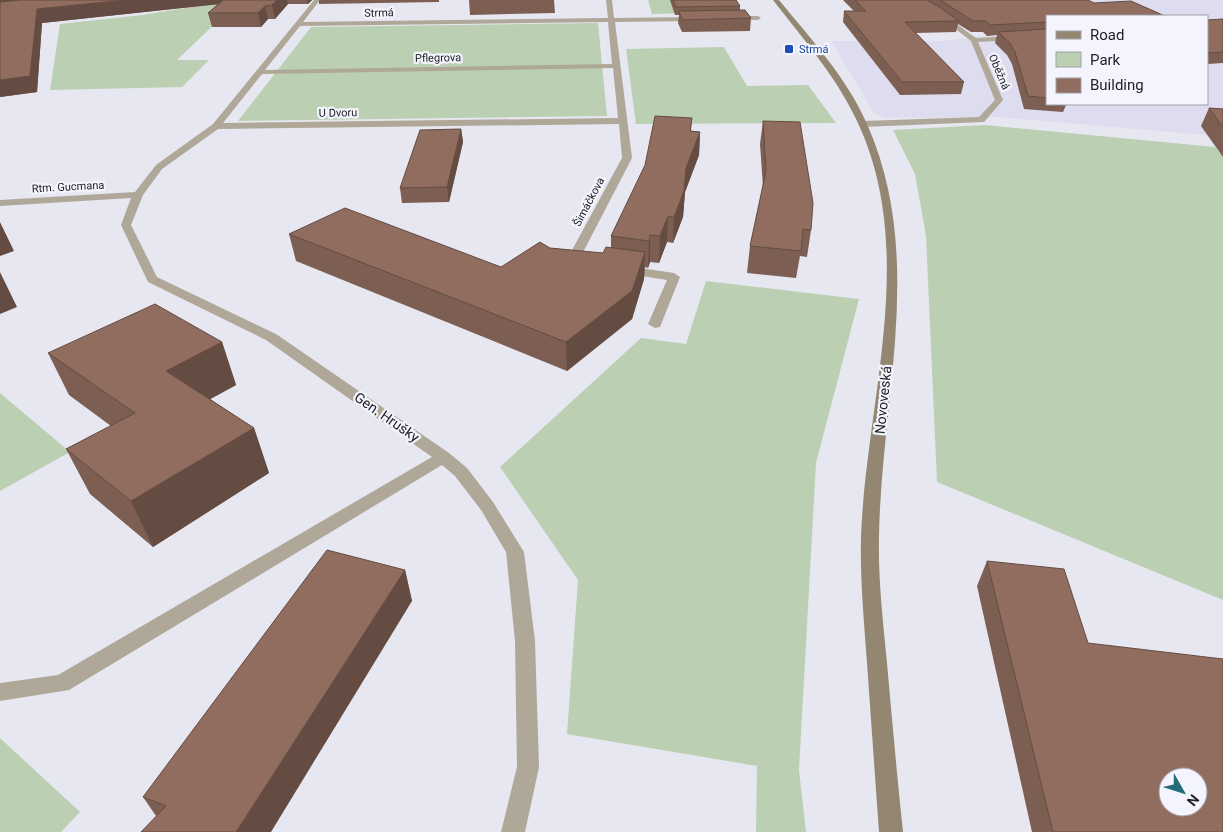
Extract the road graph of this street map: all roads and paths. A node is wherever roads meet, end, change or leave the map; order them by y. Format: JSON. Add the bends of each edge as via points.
{"nodes":[{"id":1,"x":317,"y":0,"type":"edge"},
{"id":2,"x":609,"y":0,"type":"edge"},
{"id":3,"x":776,"y":0,"type":"edge"},
{"id":4,"x":914,"y":0,"type":"edge"},
{"id":5,"x":758,"y":18,"type":"dead end"},
{"id":6,"x":610,"y":19,"type":"junction"},
{"id":7,"x":705,"y":19,"type":"edge"},
{"id":8,"x":723,"y":19,"type":"edge"},
{"id":9,"x":300,"y":24,"type":"junction"},
{"id":10,"x":1046,"y":36,"type":"edge"},
{"id":11,"x":974,"y":40,"type":"junction"},
{"id":12,"x":616,"y":66,"type":"junction"},
{"id":13,"x":259,"y":72,"type":"junction"},
{"id":14,"x":622,"y":121,"type":"junction"},
{"id":15,"x":863,"y":124,"type":"junction"},
{"id":16,"x":216,"y":126,"type":"junction"},
{"id":17,"x":138,"y":195,"type":"junction"},
{"id":18,"x":0,"y":203,"type":"edge"},
{"id":19,"x":590,"y":265,"type":"edge"},
{"id":20,"x":618,"y":269,"type":"edge"},
{"id":21,"x":655,"y":324,"type":"dead end"},
{"id":22,"x":443,"y":457,"type":"junction"},
{"id":23,"x":0,"y":692,"type":"edge"},
{"id":24,"x":513,"y":832,"type":"edge"},
{"id":25,"x":891,"y":832,"type":"edge"}],
"edges":[{"from":1,"to":9,"type":"street"},
{"from":2,"to":6,"type":"street","name":"Šimáčkova"},
{"from":3,"to":15,"type":"street","name":"Novoveská","via":[[827,64]]},
{"from":4,"to":11,"type":"street"},
{"from":5,"to":8,"type":"street"},
{"from":6,"to":7,"type":"street","name":"Strmá"},
{"from":6,"to":9,"type":"street","name":"Strmá"},
{"from":6,"to":12,"type":"street","name":"Šimáčkova"},
{"from":9,"to":13,"type":"street"},
{"from":10,"to":11,"type":"street"},
{"from":11,"to":15,"type":"street","name":"Oběžná","via":[[999,100],[981,120]]},
{"from":12,"to":13,"type":"street","name":"Pflegrova"},
{"from":12,"to":14,"type":"street","name":"Šimáčkova"},
{"from":13,"to":16,"type":"street"},
{"from":14,"to":16,"type":"street","name":"U Dvoru"},
{"from":14,"to":19,"type":"street","name":"Šimáčkova","via":[[627,158],[571,262]]},
{"from":15,"to":25,"type":"street","name":"Novoveská","via":[[881,173],[891,230],[888,347],[871,520],[872,609]]},
{"from":16,"to":17,"type":"street","name":"Gen. Hrušky","via":[[159,167]]},
{"from":17,"to":18,"type":"street","name":"Rtm. Gucmana"},
{"from":17,"to":22,"type":"street","name":"Gen. Hrušky","via":[[126,225],[152,279],[271,337]]},
{"from":20,"to":21,"type":"street","via":[[674,277]]},
{"from":22,"to":23,"type":"street","via":[[62,684]]},
{"from":22,"to":24,"type":"street","name":"Gen. Hrušky","via":[[461,472],[488,506],[515,552],[526,641],[528,767]]}]}
